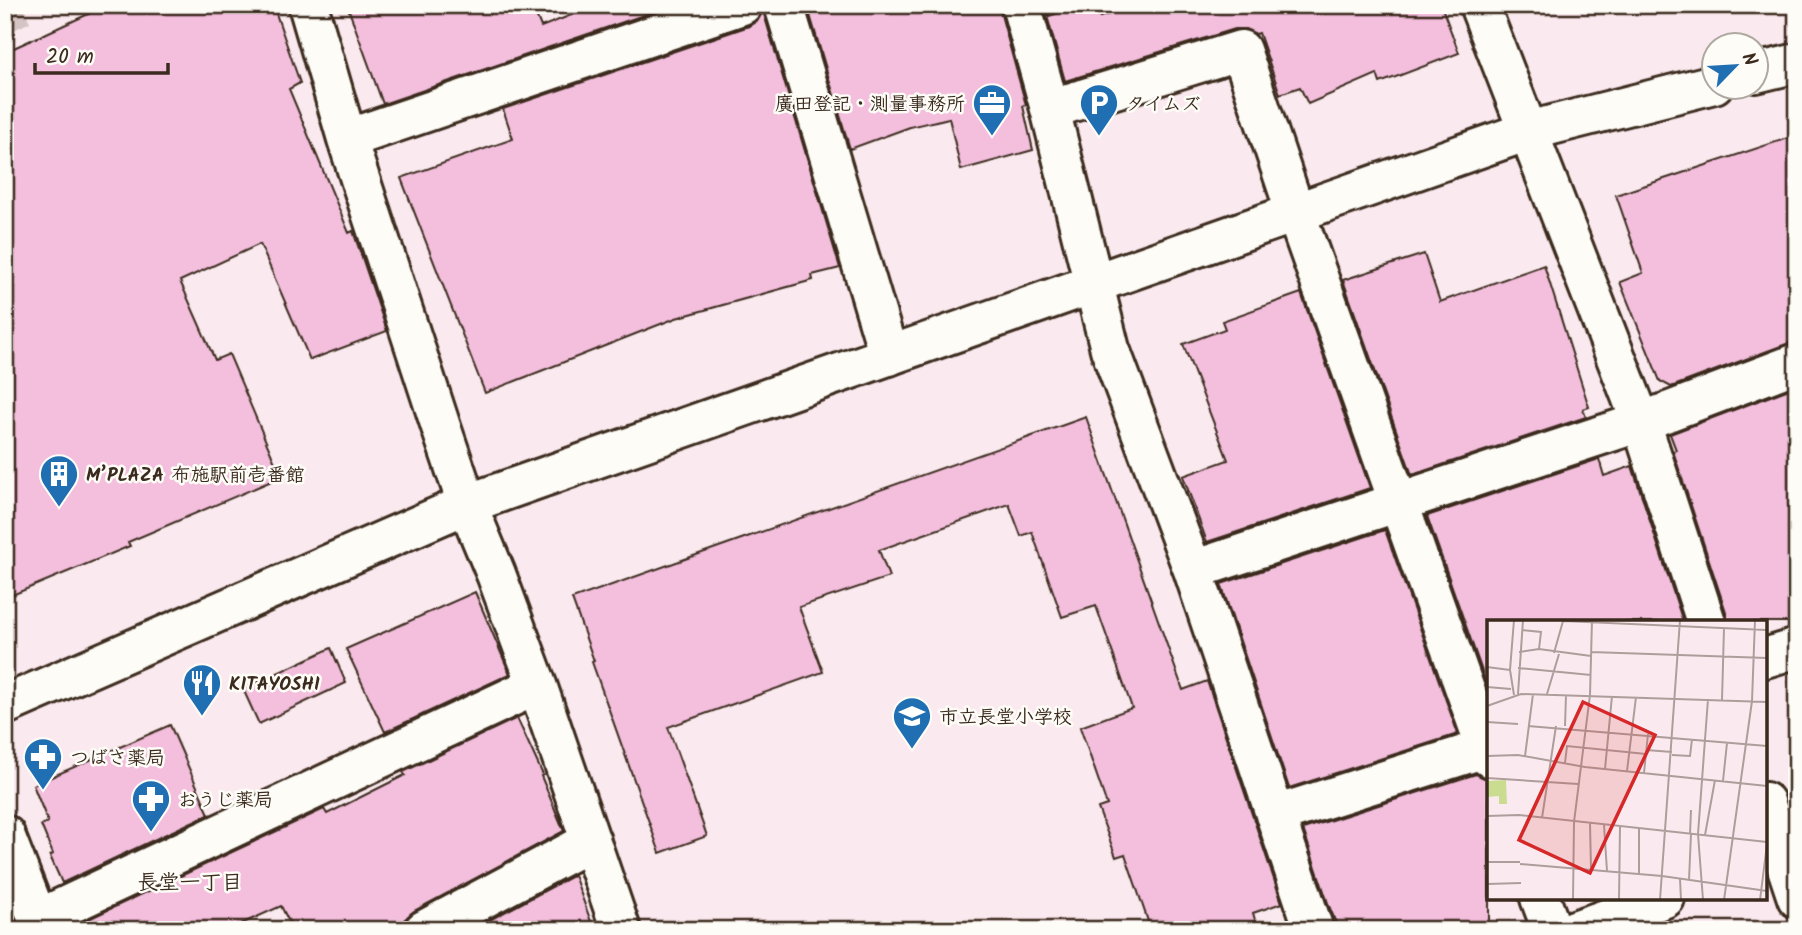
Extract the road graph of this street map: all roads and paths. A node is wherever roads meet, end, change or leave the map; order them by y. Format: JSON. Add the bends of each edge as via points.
{"nodes":[{"id":1,"x":308,"y":5,"type":"edge"},
{"id":2,"x":743,"y":5,"type":"edge"},
{"id":3,"x":784,"y":5,"type":"edge"},
{"id":4,"x":1021,"y":5,"type":"edge"},
{"id":5,"x":1479,"y":5,"type":"edge"},
{"id":6,"x":1797,"y":63,"type":"edge"},
{"id":7,"x":1770,"y":70,"type":"edge"},
{"id":8,"x":1700,"y":88,"type":"edge"},
{"id":9,"x":1050,"y":109,"type":"junction"},
{"id":10,"x":1528,"y":131,"type":"junction"},
{"id":11,"x":347,"y":139,"type":"junction"},
{"id":12,"x":1296,"y":214,"type":"junction"},
{"id":13,"x":1093,"y":285,"type":"junction"},
{"id":14,"x":889,"y":356,"type":"junction"},
{"id":15,"x":1797,"y":363,"type":"edge"},
{"id":16,"x":1641,"y":422,"type":"junction"},
{"id":17,"x":1397,"y":501,"type":"junction"},
{"id":18,"x":467,"y":504,"type":"junction"},
{"id":19,"x":1193,"y":570,"type":"junction"},
{"id":20,"x":1705,"y":620,"type":"edge"},
{"id":21,"x":1797,"y":648,"type":"edge"},
{"id":22,"x":1767,"y":657,"type":"edge"},
{"id":23,"x":537,"y":685,"type":"junction"},
{"id":24,"x":5,"y":705,"type":"edge"},
{"id":25,"x":1487,"y":747,"type":"edge"},
{"id":26,"x":1487,"y":750,"type":"edge"},
{"id":27,"x":1275,"y":815,"type":"junction"},
{"id":28,"x":1767,"y":815,"type":"edge"},
{"id":29,"x":5,"y":835,"type":"edge"},
{"id":30,"x":591,"y":841,"type":"junction"},
{"id":31,"x":1774,"y":861,"type":"edge"},
{"id":32,"x":1797,"y":898,"type":"edge"},
{"id":33,"x":1541,"y":900,"type":"edge"},
{"id":34,"x":1660,"y":900,"type":"edge"},
{"id":35,"x":40,"y":924,"type":"edge"},
{"id":36,"x":1593,"y":927,"type":"edge"},
{"id":37,"x":424,"y":930,"type":"edge"},
{"id":38,"x":621,"y":930,"type":"edge"},
{"id":39,"x":1314,"y":930,"type":"edge"},
{"id":40,"x":1552,"y":930,"type":"edge"}],
"edges":[{"from":1,"to":11,"type":"street"},
{"from":2,"to":11,"type":"street"},
{"from":3,"to":14,"type":"street"},
{"from":4,"to":9,"type":"street"},
{"from":5,"to":10,"type":"street"},
{"from":6,"to":7,"type":"street"},
{"from":8,"to":10,"type":"street"},
{"from":9,"to":12,"type":"street","via":[[1241,50]]},
{"from":9,"to":13,"type":"street"},
{"from":10,"to":12,"type":"street"},
{"from":10,"to":16,"type":"street"},
{"from":11,"to":18,"type":"street"},
{"from":12,"to":13,"type":"street"},
{"from":12,"to":17,"type":"street"},
{"from":13,"to":14,"type":"street"},
{"from":13,"to":19,"type":"street","via":[[1110,349]]},
{"from":14,"to":18,"type":"street"},
{"from":15,"to":16,"type":"street"},
{"from":16,"to":17,"type":"street"},
{"from":16,"to":20,"type":"street"},
{"from":17,"to":19,"type":"street"},
{"from":17,"to":25,"type":"street"},
{"from":18,"to":23,"type":"street"},
{"from":18,"to":24,"type":"street"},
{"from":19,"to":27,"type":"street"},
{"from":21,"to":22,"type":"street"},
{"from":23,"to":30,"type":"street"},
{"from":23,"to":35,"type":"street"},
{"from":26,"to":27,"type":"street"},
{"from":27,"to":39,"type":"street"},
{"from":28,"to":31,"type":"street"},
{"from":29,"to":35,"type":"street"},
{"from":30,"to":37,"type":"street"},
{"from":30,"to":38,"type":"street"},
{"from":31,"to":32,"type":"street"},
{"from":33,"to":40,"type":"street"},
{"from":34,"to":36,"type":"street"}]}
